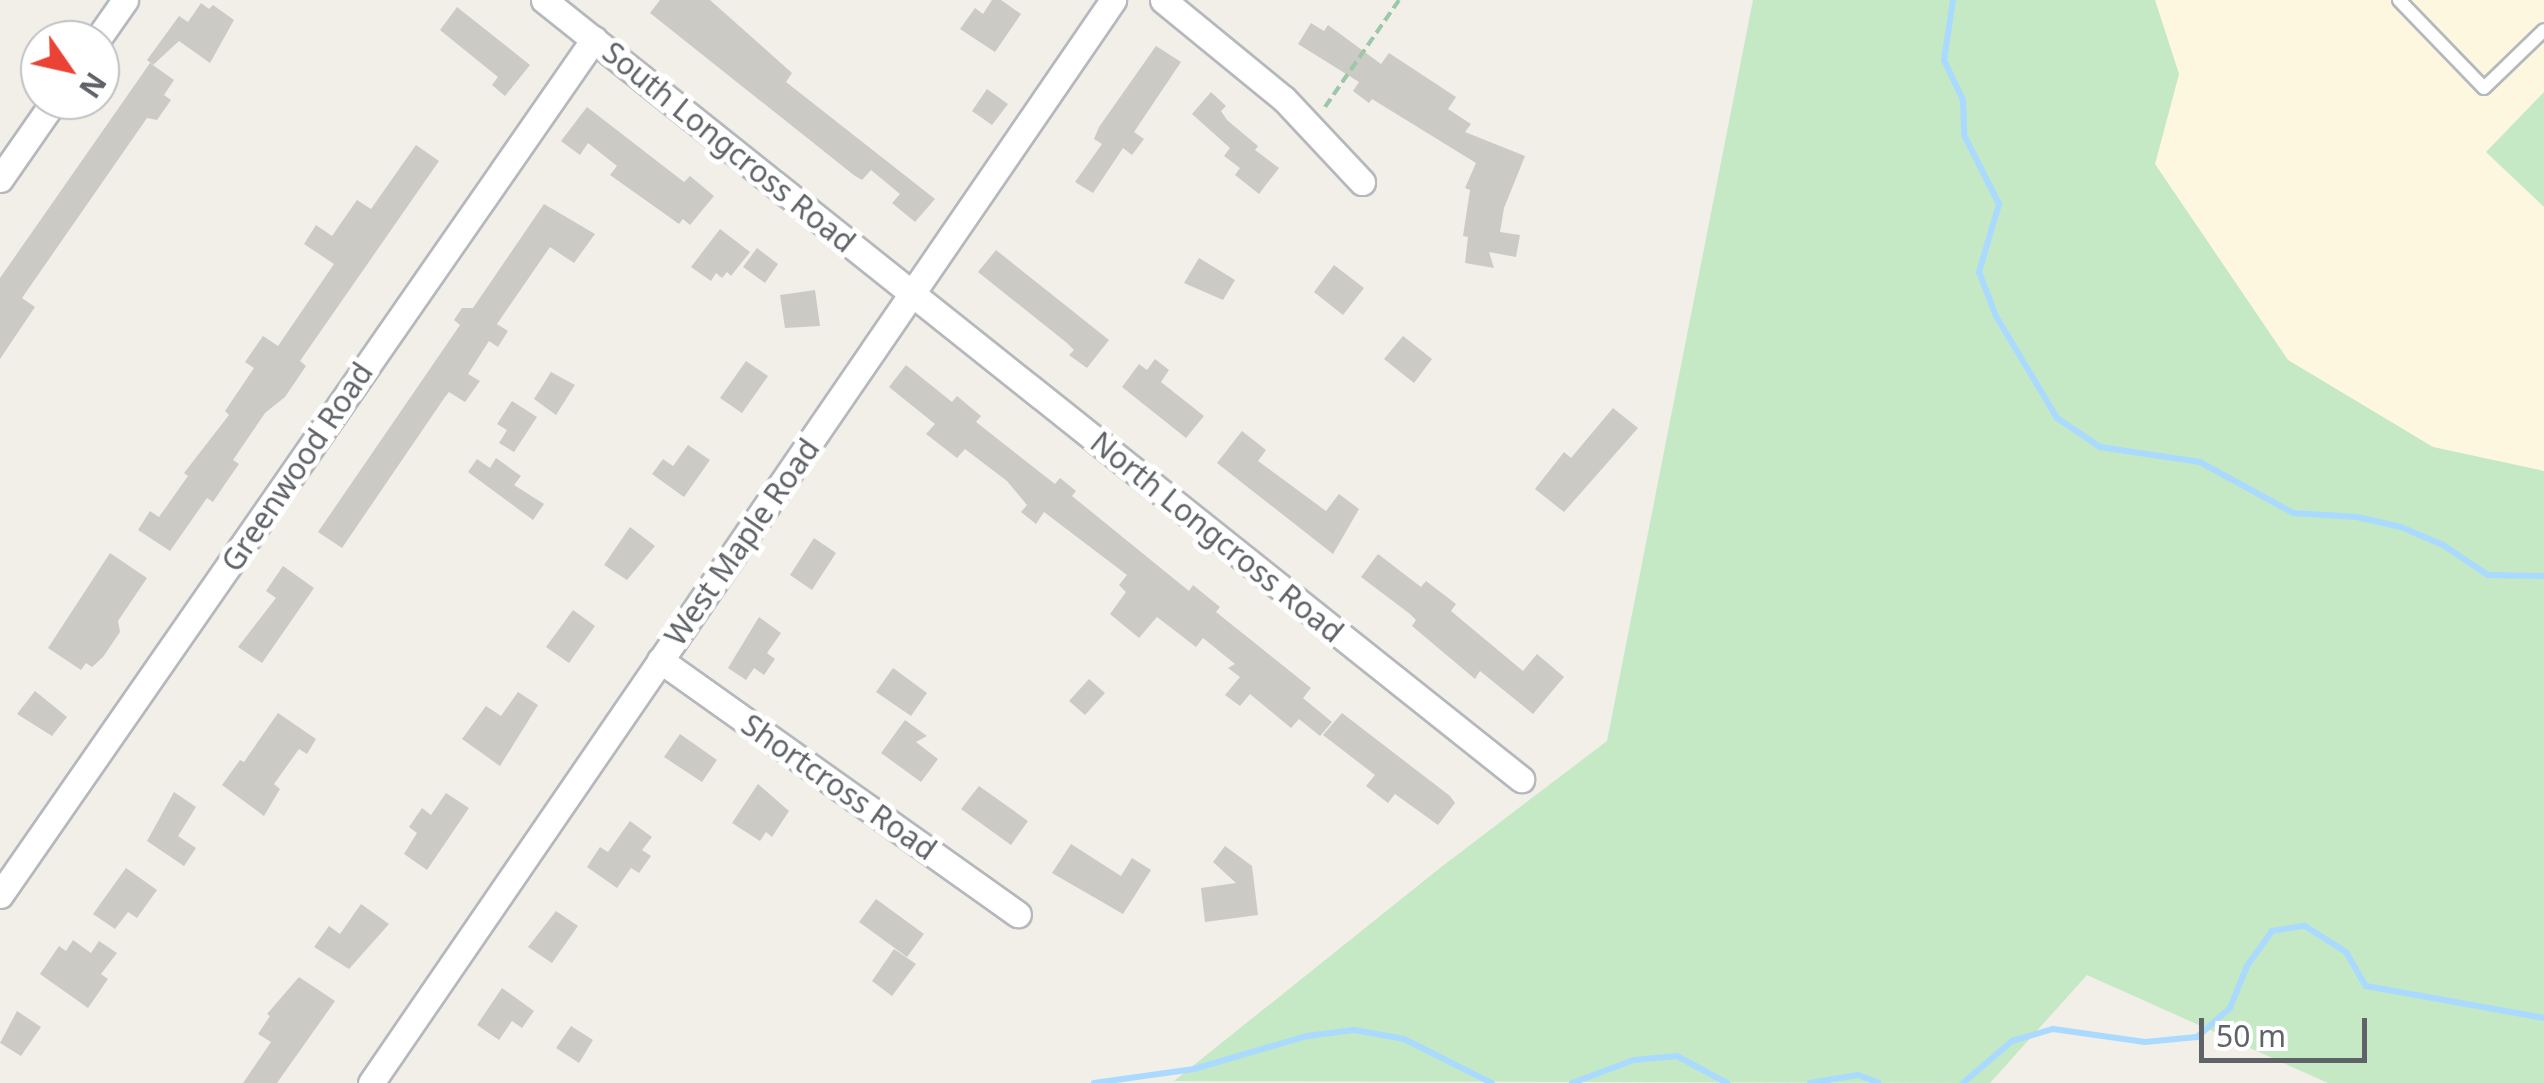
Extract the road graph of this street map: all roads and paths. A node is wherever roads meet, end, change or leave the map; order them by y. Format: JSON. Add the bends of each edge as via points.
{"nodes":[{"id":1,"x":544,"y":0,"type":"edge"},
{"id":2,"x":1113,"y":0,"type":"edge"},
{"id":3,"x":1163,"y":0,"type":"edge"},
{"id":4,"x":1399,"y":0,"type":"edge"},
{"id":5,"x":2399,"y":0,"type":"edge"},
{"id":6,"x":2544,"y":30,"type":"edge"},
{"id":7,"x":594,"y":39,"type":"junction"},
{"id":8,"x":41,"y":120,"type":"edge"},
{"id":9,"x":1312,"y":126,"type":"junction"},
{"id":10,"x":0,"y":179,"type":"edge"},
{"id":11,"x":1362,"y":182,"type":"dead end"},
{"id":12,"x":914,"y":295,"type":"junction"},
{"id":13,"x":660,"y":660,"type":"junction"},
{"id":14,"x":1521,"y":779,"type":"dead end"},
{"id":15,"x":0,"y":894,"type":"edge"},
{"id":16,"x":1018,"y":914,"type":"dead end"},
{"id":17,"x":370,"y":1083,"type":"edge"}],
"edges":[{"from":1,"to":7,"type":"street","name":"South Longcross Road"},
{"from":2,"to":12,"type":"street","name":"West Maple Road"},
{"from":3,"to":9,"type":"street"},
{"from":4,"to":9,"type":"path"},
{"from":5,"to":6,"type":"lane","via":[[2484,88]]},
{"from":7,"to":12,"type":"street","name":"South Longcross Road"},
{"from":7,"to":15,"type":"street","name":"Greenwood Road"},
{"from":8,"to":10,"type":"street"},
{"from":9,"to":11,"type":"street"},
{"from":12,"to":13,"type":"street","name":"West Maple Road"},
{"from":12,"to":14,"type":"street","name":"North Longcross Road"},
{"from":13,"to":16,"type":"street","name":"Shortcross Road"},
{"from":13,"to":17,"type":"street","name":"West Maple Road"}]}
